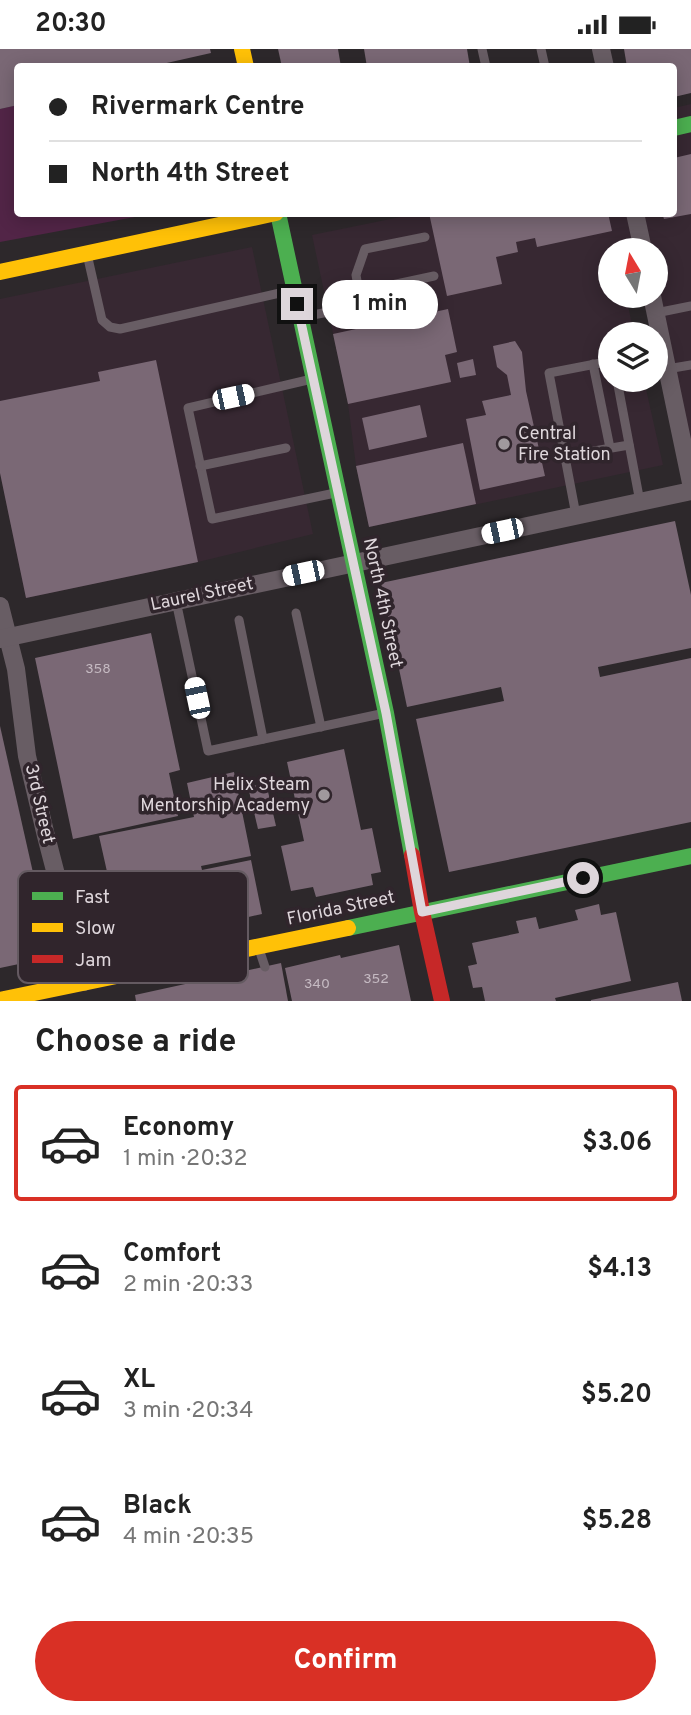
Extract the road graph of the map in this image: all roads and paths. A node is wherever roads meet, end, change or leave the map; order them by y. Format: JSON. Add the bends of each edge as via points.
{"nodes":[{"id":1,"x":258,"y":217,"type":"edge"},
{"id":2,"x":278,"y":217,"type":"edge"},
{"id":3,"x":636,"y":217,"type":"edge"},
{"id":4,"x":425,"y":237,"type":"dead end"},
{"id":5,"x":640,"y":238,"type":"edge"},
{"id":6,"x":87,"y":253,"type":"junction"},
{"id":7,"x":0,"y":272,"type":"edge"},
{"id":8,"x":434,"y":276,"type":"dead end"},
{"id":9,"x":294,"y":290,"type":"junction"},
{"id":10,"x":359,"y":292,"type":"junction"},
{"id":11,"x":668,"y":305,"type":"edge"},
{"id":12,"x":691,"y":306,"type":"edge"},
{"id":13,"x":300,"y":317,"type":"junction"},
{"id":14,"x":598,"y":363,"type":"edge"},
{"id":15,"x":593,"y":364,"type":"junction"},
{"id":16,"x":691,"y":365,"type":"edge"},
{"id":17,"x":668,"y":369,"type":"edge"},
{"id":18,"x":668,"y":374,"type":"edge"},
{"id":19,"x":314,"y":379,"type":"junction"},
{"id":20,"x":619,"y":392,"type":"edge"},
{"id":21,"x":629,"y":445,"type":"junction"},
{"id":22,"x":286,"y":448,"type":"dead end"},
{"id":23,"x":610,"y":448,"type":"junction"},
{"id":24,"x":565,"y":456,"type":"junction"},
{"id":25,"x":201,"y":466,"type":"junction"},
{"id":26,"x":691,"y":483,"type":"edge"},
{"id":27,"x":691,"y":491,"type":"edge"},
{"id":28,"x":338,"y":493,"type":"junction"},
{"id":29,"x":640,"y":502,"type":"junction"},
{"id":30,"x":576,"y":515,"type":"junction"},
{"id":31,"x":354,"y":562,"type":"junction"},
{"id":32,"x":176,"y":601,"type":"junction"},
{"id":33,"x":0,"y":606,"type":"edge"},
{"id":34,"x":296,"y":613,"type":"dead end"},
{"id":35,"x":239,"y":621,"type":"dead end"},
{"id":36,"x":4,"y":638,"type":"edge"},
{"id":37,"x":386,"y":713,"type":"junction"},
{"id":38,"x":320,"y":727,"type":"junction"},
{"id":39,"x":263,"y":739,"type":"junction"},
{"id":40,"x":691,"y":856,"type":"edge"},
{"id":41,"x":55,"y":871,"type":"edge"},
{"id":42,"x":422,"y":912,"type":"junction"},
{"id":43,"x":258,"y":946,"type":"junction"},
{"id":44,"x":248,"y":948,"type":"edge"},
{"id":45,"x":265,"y":967,"type":"dead end"},
{"id":46,"x":78,"y":983,"type":"edge"},
{"id":47,"x":83,"y":983,"type":"edge"},
{"id":48,"x":0,"y":1000,"type":"edge"},
{"id":49,"x":87,"y":1001,"type":"edge"},
{"id":50,"x":442,"y":1001,"type":"edge"}],
"edges":[{"from":1,"to":6,"type":"street"},
{"from":2,"to":9,"type":"street","name":"North 4th Street"},
{"from":3,"to":5,"type":"street"},
{"from":4,"to":10,"type":"lane","via":[[365,249],[356,275]]},
{"from":6,"to":7,"type":"street"},
{"from":6,"to":9,"type":"lane","via":[[102,320],[120,329]]},
{"from":8,"to":10,"type":"lane"},
{"from":9,"to":13,"type":"street","name":"North 4th Street"},
{"from":10,"to":13,"type":"lane","via":[[339,310]]},
{"from":11,"to":12,"type":"lane"},
{"from":13,"to":19,"type":"street","name":"North 4th Street"},
{"from":14,"to":15,"type":"lane"},
{"from":15,"to":23,"type":"lane"},
{"from":15,"to":24,"type":"lane","via":[[550,373]]},
{"from":16,"to":17,"type":"lane"},
{"from":18,"to":26,"type":"street"},
{"from":19,"to":25,"type":"lane","via":[[188,408]]},
{"from":19,"to":28,"type":"street","name":"North 4th Street"},
{"from":20,"to":21,"type":"lane"},
{"from":21,"to":23,"type":"lane"},
{"from":21,"to":29,"type":"lane"},
{"from":22,"to":25,"type":"lane"},
{"from":23,"to":24,"type":"lane"},
{"from":24,"to":30,"type":"lane"},
{"from":25,"to":28,"type":"lane","via":[[212,519]]},
{"from":27,"to":29,"type":"street","name":"Laurel Street"},
{"from":28,"to":31,"type":"street","name":"North 4th Street"},
{"from":29,"to":30,"type":"street","name":"Laurel Street"},
{"from":30,"to":31,"type":"street","name":"Laurel Street"},
{"from":31,"to":32,"type":"street","name":"Laurel Street"},
{"from":31,"to":37,"type":"street","name":"North 4th Street"},
{"from":32,"to":36,"type":"street","name":"Laurel Street"},
{"from":32,"to":39,"type":"lane","via":[[208,751]]},
{"from":33,"to":36,"type":"street","name":"3rd Street"},
{"from":34,"to":38,"type":"lane"},
{"from":35,"to":39,"type":"lane"},
{"from":36,"to":41,"type":"street","name":"3rd Street","via":[[16,669],[27,756]]},
{"from":37,"to":38,"type":"lane"},
{"from":37,"to":42,"type":"street","name":"North 4th Street"},
{"from":38,"to":39,"type":"lane"},
{"from":40,"to":42,"type":"street","name":"Florida Street"},
{"from":42,"to":43,"type":"street","name":"Florida Street"},
{"from":42,"to":50,"type":"street","name":"North 4th Street"},
{"from":43,"to":44,"type":"street","name":"Florida Street"},
{"from":43,"to":45,"type":"lane"},
{"from":46,"to":48,"type":"street","name":"Florida Street"},
{"from":47,"to":49,"type":"street","name":"3rd Street"}]}
